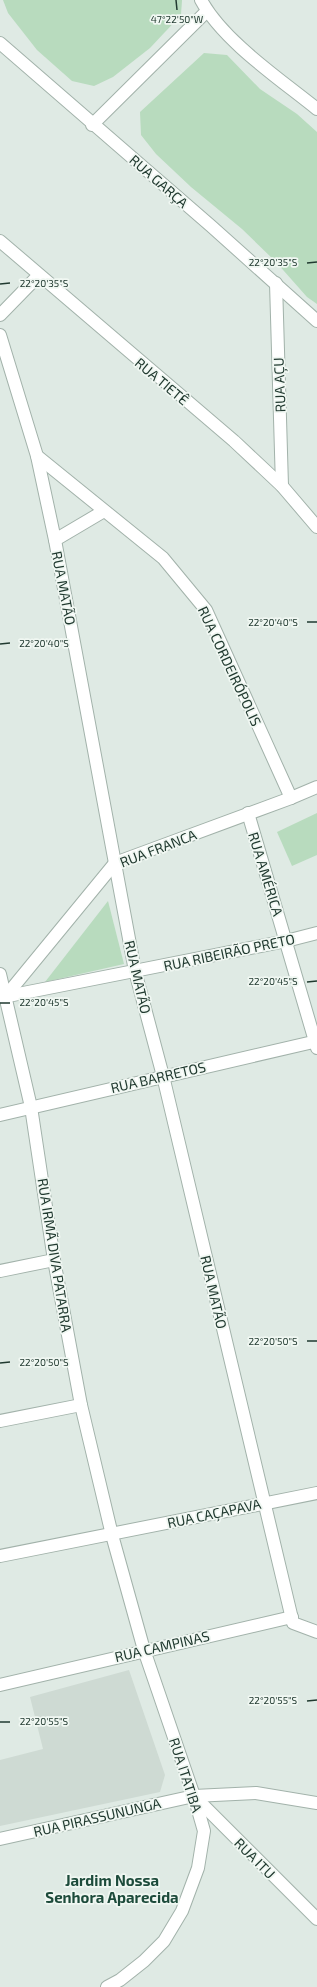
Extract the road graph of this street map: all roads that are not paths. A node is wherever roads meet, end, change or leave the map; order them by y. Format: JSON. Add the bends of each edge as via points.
{"nodes":[{"id":1,"x":200,"y":0,"type":"edge"},
{"id":2,"x":207,"y":12,"type":"junction"},
{"id":3,"x":0,"y":43,"type":"edge"},
{"id":4,"x":317,"y":108,"type":"edge"},
{"id":5,"x":92,"y":125,"type":"junction"},
{"id":6,"x":0,"y":241,"type":"edge"},
{"id":7,"x":39,"y":275,"type":"junction"},
{"id":8,"x":276,"y":283,"type":"junction"},
{"id":9,"x":0,"y":315,"type":"edge"},
{"id":10,"x":317,"y":321,"type":"edge"},
{"id":11,"x":0,"y":335,"type":"edge"},
{"id":12,"x":37,"y":456,"type":"junction"},
{"id":13,"x":282,"y":486,"type":"junction"},
{"id":14,"x":104,"y":511,"type":"junction"},
{"id":15,"x":317,"y":527,"type":"edge"},
{"id":16,"x":55,"y":540,"type":"junction"},
{"id":17,"x":317,"y":787,"type":"edge"},
{"id":18,"x":291,"y":798,"type":"junction"},
{"id":19,"x":248,"y":814,"type":"junction"},
{"id":20,"x":115,"y":863,"type":"junction"},
{"id":21,"x":317,"y":933,"type":"edge"},
{"id":22,"x":286,"y":941,"type":"junction"},
{"id":23,"x":135,"y":971,"type":"junction"},
{"id":24,"x":0,"y":974,"type":"edge"},
{"id":25,"x":3,"y":997,"type":"edge"},
{"id":26,"x":316,"y":1044,"type":"edge"},
{"id":27,"x":163,"y":1076,"type":"junction"},
{"id":28,"x":31,"y":1107,"type":"junction"},
{"id":29,"x":0,"y":1115,"type":"edge"},
{"id":30,"x":54,"y":1260,"type":"junction"},
{"id":31,"x":0,"y":1271,"type":"edge"},
{"id":32,"x":81,"y":1405,"type":"junction"},
{"id":33,"x":0,"y":1421,"type":"edge"},
{"id":34,"x":317,"y":1493,"type":"edge"},
{"id":35,"x":263,"y":1503,"type":"junction"},
{"id":36,"x":112,"y":1535,"type":"junction"},
{"id":37,"x":0,"y":1556,"type":"edge"},
{"id":38,"x":292,"y":1616,"type":"junction"},
{"id":39,"x":317,"y":1632,"type":"edge"},
{"id":40,"x":144,"y":1650,"type":"junction"},
{"id":41,"x":0,"y":1685,"type":"edge"},
{"id":42,"x":194,"y":1796,"type":"junction"},
{"id":43,"x":317,"y":1803,"type":"edge"},
{"id":44,"x":0,"y":1839,"type":"edge"},
{"id":45,"x":317,"y":1919,"type":"edge"},
{"id":46,"x":107,"y":1987,"type":"edge"}],
"edges":[{"from":1,"to":2,"type":"street"},
{"from":2,"to":4,"type":"street","via":[[247,53]]},
{"from":2,"to":5,"type":"street"},
{"from":3,"to":5,"type":"street","name":"RUA GARÇA"},
{"from":5,"to":8,"type":"street","name":"RUA GARÇA"},
{"from":6,"to":7,"type":"street","name":"RUA TIETÊ"},
{"from":7,"to":9,"type":"street"},
{"from":7,"to":13,"type":"street","name":"RUA TIETÊ","via":[[234,441]]},
{"from":8,"to":10,"type":"street","name":"RUA GARÇA"},
{"from":8,"to":13,"type":"street","name":"RUA AÇU"},
{"from":11,"to":12,"type":"street","name":"RUA MATÃO"},
{"from":12,"to":14,"type":"street","name":"RUA CORDEIRÓPOLIS"},
{"from":12,"to":16,"type":"street","name":"RUA MATÃO"},
{"from":13,"to":15,"type":"street","name":"RUA TIETÊ"},
{"from":14,"to":16,"type":"street"},
{"from":14,"to":18,"type":"street","name":"RUA CORDEIRÓPOLIS","via":[[163,558],[206,610]]},
{"from":16,"to":20,"type":"street","name":"RUA MATÃO"},
{"from":17,"to":18,"type":"street","name":"RUA FRANCA"},
{"from":18,"to":19,"type":"street","name":"RUA FRANCA"},
{"from":19,"to":20,"type":"street","name":"RUA FRANCA"},
{"from":19,"to":22,"type":"street","name":"RUA AMÉRICA"},
{"from":20,"to":23,"type":"street","name":"RUA MATÃO"},
{"from":20,"to":25,"type":"street","name":"RUA FRANCA"},
{"from":21,"to":22,"type":"street","name":"RUA RIBEIRÃO PRETO"},
{"from":22,"to":23,"type":"street","name":"RUA RIBEIRÃO PRETO"},
{"from":22,"to":26,"type":"street","name":"RUA AMÉRICA"},
{"from":23,"to":25,"type":"street","name":"RUA RIBEIRÃO PRETO"},
{"from":23,"to":27,"type":"street","name":"RUA MATÃO"},
{"from":24,"to":25,"type":"street","name":"RUA IRMÃ DIVA PATARRA"},
{"from":25,"to":28,"type":"street","name":"RUA IRMÃ DIVA PATARRA"},
{"from":26,"to":27,"type":"street","name":"RUA BARRETOS"},
{"from":27,"to":28,"type":"street","name":"RUA BARRETOS"},
{"from":27,"to":35,"type":"street","name":"RUA MATÃO"},
{"from":28,"to":29,"type":"street","name":"RUA BARRETOS"},
{"from":28,"to":30,"type":"street","name":"RUA IRMÃ DIVA PATARRA"},
{"from":30,"to":31,"type":"street"},
{"from":30,"to":32,"type":"street","name":"RUA IRMÃ DIVA PATARRA"},
{"from":32,"to":33,"type":"street"},
{"from":32,"to":36,"type":"street","name":"RUA IRMÃ DIVA PATARRA"},
{"from":34,"to":35,"type":"street","name":"RUA CAÇAPAVA"},
{"from":35,"to":36,"type":"street","name":"RUA CAÇAPAVA"},
{"from":35,"to":38,"type":"street","name":"RUA MATÃO"},
{"from":36,"to":37,"type":"street","name":"RUA CAÇAPAVA"},
{"from":36,"to":40,"type":"street","name":"RUA ITATIBA"},
{"from":38,"to":39,"type":"street","via":[[293,1623]]},
{"from":38,"to":40,"type":"street","name":"RUA CAMPINAS"},
{"from":40,"to":41,"type":"street","name":"RUA CAMPINAS"},
{"from":40,"to":42,"type":"street","name":"RUA ITATIBA"},
{"from":42,"to":43,"type":"street","name":"RUA PIRASSUNUNGA","via":[[256,1793]]},
{"from":42,"to":44,"type":"street","name":"RUA PIRASSUNUNGA"},
{"from":42,"to":45,"type":"street","name":"RUA ITU"},
{"from":42,"to":46,"type":"street","name":"RUA ITATIBA","via":[[204,1831],[198,1868],[182,1911],[164,1941],[144,1961]]}]}
